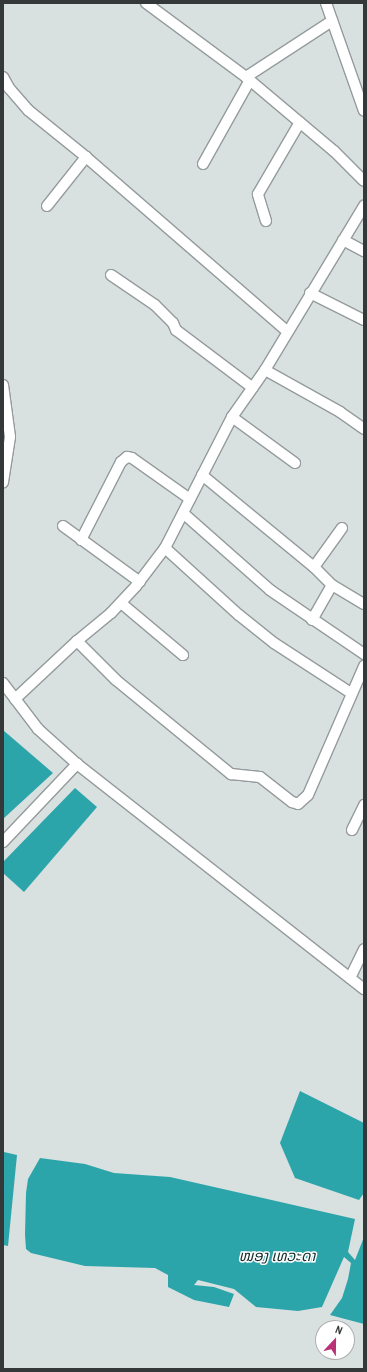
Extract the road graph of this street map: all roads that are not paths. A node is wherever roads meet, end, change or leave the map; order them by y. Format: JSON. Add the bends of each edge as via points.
{"nodes":[{"id":1,"x":146,"y":3,"type":"edge"},
{"id":2,"x":326,"y":3,"type":"edge"},
{"id":3,"x":332,"y":21,"type":"junction"},
{"id":4,"x":3,"y":77,"type":"edge"},
{"id":5,"x":248,"y":78,"type":"junction"},
{"id":6,"x":364,"y":111,"type":"edge"},
{"id":7,"x":300,"y":122,"type":"junction"},
{"id":8,"x":86,"y":157,"type":"junction"},
{"id":9,"x":203,"y":164,"type":"dead end"},
{"id":10,"x":364,"y":181,"type":"edge"},
{"id":11,"x":47,"y":206,"type":"dead end"},
{"id":12,"x":364,"y":206,"type":"edge"},
{"id":13,"x":266,"y":221,"type":"dead end"},
{"id":14,"x":343,"y":240,"type":"junction"},
{"id":15,"x":364,"y":251,"type":"edge"},
{"id":16,"x":111,"y":275,"type":"dead end"},
{"id":17,"x":310,"y":293,"type":"junction"},
{"id":18,"x":364,"y":320,"type":"edge"},
{"id":19,"x":287,"y":331,"type":"junction"},
{"id":20,"x":265,"y":370,"type":"junction"},
{"id":21,"x":3,"y":385,"type":"edge"},
{"id":22,"x":253,"y":388,"type":"junction"},
{"id":23,"x":232,"y":418,"type":"junction"},
{"id":24,"x":364,"y":429,"type":"edge"},
{"id":25,"x":295,"y":464,"type":"dead end"},
{"id":26,"x":202,"y":475,"type":"junction"},
{"id":27,"x":3,"y":482,"type":"edge"},
{"id":28,"x":190,"y":499,"type":"junction"},
{"id":29,"x":183,"y":513,"type":"junction"},
{"id":30,"x":63,"y":526,"type":"dead end"},
{"id":31,"x":342,"y":528,"type":"dead end"},
{"id":32,"x":81,"y":540,"type":"junction"},
{"id":33,"x":165,"y":548,"type":"junction"},
{"id":34,"x":314,"y":568,"type":"junction"},
{"id":35,"x":140,"y":582,"type":"junction"},
{"id":36,"x":332,"y":585,"type":"junction"},
{"id":37,"x":121,"y":603,"type":"junction"},
{"id":38,"x":364,"y":604,"type":"edge"},
{"id":39,"x":312,"y":620,"type":"junction"},
{"id":40,"x":77,"y":641,"type":"junction"},
{"id":41,"x":364,"y":654,"type":"edge"},
{"id":42,"x":183,"y":655,"type":"dead end"},
{"id":43,"x":364,"y":666,"type":"edge"},
{"id":44,"x":3,"y":683,"type":"edge"},
{"id":45,"x":352,"y":693,"type":"junction"},
{"id":46,"x":15,"y":699,"type":"junction"},
{"id":47,"x":77,"y":764,"type":"junction"},
{"id":48,"x":364,"y":805,"type":"edge"},
{"id":49,"x":352,"y":830,"type":"dead end"},
{"id":50,"x":3,"y":842,"type":"edge"},
{"id":51,"x":364,"y":950,"type":"edge"},
{"id":52,"x":350,"y":978,"type":"junction"},
{"id":53,"x":364,"y":989,"type":"edge"}],
"edges":[{"from":1,"to":5,"type":"street"},
{"from":2,"to":3,"type":"street"},
{"from":3,"to":5,"type":"street"},
{"from":3,"to":6,"type":"street"},
{"from":4,"to":8,"type":"street","via":[[28,110]]},
{"from":5,"to":7,"type":"street"},
{"from":5,"to":9,"type":"street"},
{"from":7,"to":10,"type":"street"},
{"from":7,"to":13,"type":"street","via":[[258,194]]},
{"from":8,"to":11,"type":"street"},
{"from":8,"to":19,"type":"street"},
{"from":12,"to":14,"type":"street"},
{"from":14,"to":15,"type":"street"},
{"from":14,"to":17,"type":"street"},
{"from":16,"to":22,"type":"street","via":[[155,305],[182,336]]},
{"from":17,"to":18,"type":"street"},
{"from":17,"to":19,"type":"street"},
{"from":19,"to":20,"type":"street"},
{"from":20,"to":22,"type":"street"},
{"from":20,"to":24,"type":"street","via":[[340,412]]},
{"from":21,"to":27,"type":"street","via":[[10,437]]},
{"from":22,"to":23,"type":"street"},
{"from":23,"to":25,"type":"street"},
{"from":23,"to":26,"type":"street"},
{"from":26,"to":28,"type":"street"},
{"from":26,"to":34,"type":"street"},
{"from":28,"to":29,"type":"street"},
{"from":28,"to":32,"type":"street","via":[[127,457],[121,462]]},
{"from":29,"to":33,"type":"street"},
{"from":29,"to":39,"type":"street","via":[[270,590]]},
{"from":30,"to":32,"type":"street"},
{"from":31,"to":34,"type":"street"},
{"from":32,"to":35,"type":"street"},
{"from":33,"to":35,"type":"street"},
{"from":33,"to":45,"type":"street","via":[[274,643]]},
{"from":34,"to":36,"type":"street"},
{"from":35,"to":37,"type":"street"},
{"from":36,"to":38,"type":"street"},
{"from":36,"to":39,"type":"street"},
{"from":37,"to":40,"type":"street"},
{"from":37,"to":42,"type":"street"},
{"from":39,"to":41,"type":"street"},
{"from":40,"to":45,"type":"street","via":[[116,680],[231,774],[260,777],[298,804],[308,795]]},
{"from":40,"to":46,"type":"street"},
{"from":43,"to":45,"type":"street"},
{"from":44,"to":46,"type":"street"},
{"from":46,"to":47,"type":"street","via":[[38,729]]},
{"from":47,"to":50,"type":"street"},
{"from":47,"to":52,"type":"street"},
{"from":48,"to":49,"type":"street"},
{"from":51,"to":52,"type":"street"},
{"from":52,"to":53,"type":"street"}]}
